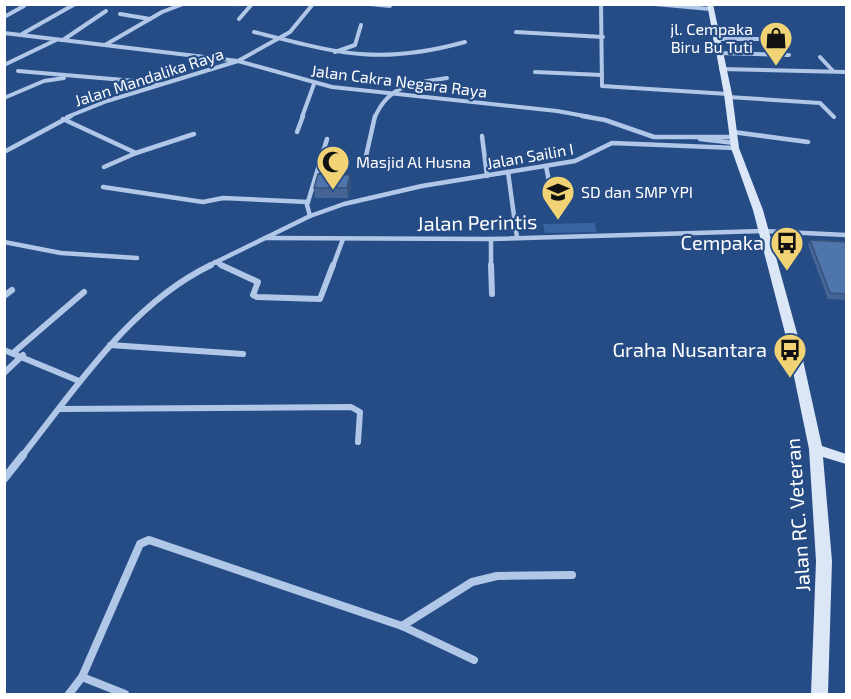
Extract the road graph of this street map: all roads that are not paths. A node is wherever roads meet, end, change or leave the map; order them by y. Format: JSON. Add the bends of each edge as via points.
{"nodes":[{"id":1,"x":75,"y":4,"type":"edge"},
{"id":2,"x":252,"y":4,"type":"edge"},
{"id":3,"x":313,"y":4,"type":"edge"},
{"id":4,"x":370,"y":4,"type":"edge"},
{"id":5,"x":601,"y":4,"type":"edge"},
{"id":6,"x":655,"y":4,"type":"edge"},
{"id":7,"x":179,"y":5,"type":"edge"},
{"id":8,"x":24,"y":6,"type":"edge"},
{"id":9,"x":390,"y":6,"type":"edge"},
{"id":10,"x":710,"y":7,"type":"edge"},
{"id":11,"x":106,"y":11,"type":"dead end"},
{"id":12,"x":120,"y":14,"type":"dead end"},
{"id":13,"x":4,"y":17,"type":"edge"},
{"id":14,"x":151,"y":19,"type":"junction"},
{"id":15,"x":239,"y":20,"type":"dead end"},
{"id":16,"x":361,"y":25,"type":"dead end"},
{"id":17,"x":254,"y":32,"type":"dead end"},
{"id":18,"x":516,"y":32,"type":"dead end"},
{"id":19,"x":4,"y":33,"type":"edge"},
{"id":20,"x":22,"y":34,"type":"junction"},
{"id":21,"x":603,"y":37,"type":"junction"},
{"id":22,"x":281,"y":39,"type":"junction"},
{"id":23,"x":715,"y":39,"type":"junction"},
{"id":24,"x":767,"y":39,"type":"dead end"},
{"id":25,"x":56,"y":40,"type":"junction"},
{"id":26,"x":63,"y":40,"type":"junction"},
{"id":27,"x":465,"y":42,"type":"dead end"},
{"id":28,"x":355,"y":45,"type":"junction"},
{"id":29,"x":104,"y":46,"type":"junction"},
{"id":30,"x":333,"y":52,"type":"junction"},
{"id":31,"x":718,"y":53,"type":"junction"},
{"id":32,"x":789,"y":55,"type":"dead end"},
{"id":33,"x":362,"y":56,"type":"junction"},
{"id":34,"x":820,"y":57,"type":"dead end"},
{"id":35,"x":238,"y":61,"type":"junction"},
{"id":36,"x":4,"y":65,"type":"edge"},
{"id":37,"x":721,"y":69,"type":"junction"},
{"id":38,"x":18,"y":71,"type":"dead end"},
{"id":39,"x":833,"y":71,"type":"junction"},
{"id":40,"x":535,"y":72,"type":"dead end"},
{"id":41,"x":846,"y":72,"type":"edge"},
{"id":42,"x":46,"y":74,"type":"junction"},
{"id":43,"x":602,"y":75,"type":"junction"},
{"id":44,"x":73,"y":77,"type":"junction"},
{"id":45,"x":447,"y":78,"type":"dead end"},
{"id":46,"x":44,"y":81,"type":"junction"},
{"id":47,"x":132,"y":81,"type":"junction"},
{"id":48,"x":162,"y":83,"type":"junction"},
{"id":49,"x":314,"y":84,"type":"junction"},
{"id":50,"x":138,"y":91,"type":"junction"},
{"id":51,"x":387,"y":93,"type":"junction"},
{"id":52,"x":728,"y":95,"type":"junction"},
{"id":53,"x":4,"y":98,"type":"edge"},
{"id":54,"x":834,"y":117,"type":"dead end"},
{"id":55,"x":63,"y":119,"type":"junction"},
{"id":56,"x":297,"y":132,"type":"dead end"},
{"id":57,"x":194,"y":134,"type":"dead end"},
{"id":58,"x":482,"y":136,"type":"dead end"},
{"id":59,"x":327,"y":139,"type":"dead end"},
{"id":60,"x":734,"y":140,"type":"junction"},
{"id":61,"x":808,"y":142,"type":"dead end"},
{"id":62,"x":4,"y":152,"type":"edge"},
{"id":63,"x":136,"y":153,"type":"junction"},
{"id":64,"x":366,"y":156,"type":"dead end"},
{"id":65,"x":546,"y":166,"type":"junction"},
{"id":66,"x":105,"y":167,"type":"dead end"},
{"id":67,"x":508,"y":172,"type":"junction"},
{"id":68,"x":487,"y":176,"type":"junction"},
{"id":69,"x":103,"y":187,"type":"dead end"},
{"id":70,"x":308,"y":202,"type":"junction"},
{"id":71,"x":554,"y":207,"type":"dead end"},
{"id":72,"x":310,"y":216,"type":"junction"},
{"id":73,"x":763,"y":231,"type":"junction"},
{"id":74,"x":846,"y":235,"type":"edge"},
{"id":75,"x":263,"y":238,"type":"junction"},
{"id":76,"x":517,"y":238,"type":"junction"},
{"id":77,"x":343,"y":239,"type":"junction"},
{"id":78,"x":491,"y":239,"type":"junction"},
{"id":79,"x":4,"y":242,"type":"edge"},
{"id":80,"x":137,"y":258,"type":"dead end"},
{"id":81,"x":215,"y":262,"type":"junction"},
{"id":82,"x":12,"y":290,"type":"dead end"},
{"id":83,"x":84,"y":292,"type":"dead end"},
{"id":84,"x":492,"y":294,"type":"dead end"},
{"id":85,"x":4,"y":296,"type":"edge"},
{"id":86,"x":110,"y":345,"type":"junction"},
{"id":87,"x":4,"y":350,"type":"edge"},
{"id":88,"x":13,"y":353,"type":"junction"},
{"id":89,"x":243,"y":354,"type":"dead end"},
{"id":90,"x":22,"y":355,"type":"junction"},
{"id":91,"x":4,"y":372,"type":"edge"},
{"id":92,"x":80,"y":381,"type":"junction"},
{"id":93,"x":60,"y":409,"type":"junction"},
{"id":94,"x":358,"y":442,"type":"dead end"},
{"id":95,"x":816,"y":449,"type":"junction"},
{"id":96,"x":846,"y":459,"type":"edge"},
{"id":97,"x":4,"y":479,"type":"edge"},
{"id":98,"x":572,"y":575,"type":"dead end"},
{"id":99,"x":402,"y":626,"type":"junction"},
{"id":100,"x":474,"y":660,"type":"dead end"},
{"id":101,"x":82,"y":677,"type":"junction"},
{"id":102,"x":69,"y":694,"type":"edge"},
{"id":103,"x":124,"y":694,"type":"edge"},
{"id":104,"x":820,"y":694,"type":"edge"}],
"edges":[{"from":1,"to":20,"type":"street"},
{"from":2,"to":15,"type":"street"},
{"from":3,"to":22,"type":"street","name":"Jalan Mandalika Raya"},
{"from":4,"to":9,"type":"street"},
{"from":5,"to":21,"type":"street"},
{"from":6,"to":10,"type":"street"},
{"from":7,"to":14,"type":"street"},
{"from":8,"to":13,"type":"street"},
{"from":10,"to":23,"type":"main road","name":"Jalan RC. Veteran"},
{"from":11,"to":26,"type":"street"},
{"from":12,"to":14,"type":"street"},
{"from":14,"to":29,"type":"street"},
{"from":16,"to":28,"type":"street"},
{"from":17,"to":22,"type":"street"},
{"from":18,"to":21,"type":"street"},
{"from":19,"to":20,"type":"street","name":"Jalan Cakra Negara Raya"},
{"from":20,"to":25,"type":"street","name":"Jalan Cakra Negara Raya"},
{"from":21,"to":43,"type":"street"},
{"from":22,"to":30,"type":"street"},
{"from":22,"to":35,"type":"street","name":"Jalan Mandalika Raya"},
{"from":23,"to":24,"type":"street"},
{"from":23,"to":31,"type":"main road","name":"Jalan RC. Veteran"},
{"from":25,"to":26,"type":"street","name":"Jalan Cakra Negara Raya"},
{"from":25,"to":36,"type":"street"},
{"from":26,"to":29,"type":"street","name":"Jalan Cakra Negara Raya"},
{"from":27,"to":33,"type":"street","via":[[425,51]]},
{"from":28,"to":30,"type":"street"},
{"from":28,"to":33,"type":"street"},
{"from":29,"to":35,"type":"street","name":"Jalan Cakra Negara Raya"},
{"from":30,"to":33,"type":"street"},
{"from":31,"to":32,"type":"street"},
{"from":31,"to":37,"type":"main road","name":"Jalan RC. Veteran"},
{"from":34,"to":39,"type":"street"},
{"from":35,"to":48,"type":"street","name":"Jalan Mandalika Raya"},
{"from":35,"to":49,"type":"street","name":"Jalan Cakra Negara Raya"},
{"from":37,"to":39,"type":"street"},
{"from":37,"to":52,"type":"main road","name":"Jalan RC. Veteran"},
{"from":38,"to":42,"type":"street"},
{"from":39,"to":41,"type":"street"},
{"from":40,"to":43,"type":"street"},
{"from":42,"to":44,"type":"street"},
{"from":42,"to":46,"type":"street"},
{"from":43,"to":52,"type":"street","via":[[604,87]]},
{"from":44,"to":46,"type":"street"},
{"from":44,"to":47,"type":"street"},
{"from":45,"to":51,"type":"street"},
{"from":46,"to":53,"type":"street"},
{"from":47,"to":48,"type":"street"},
{"from":47,"to":50,"type":"street"},
{"from":48,"to":50,"type":"street","name":"Jalan Mandalika Raya"},
{"from":49,"to":51,"type":"street","name":"Jalan Cakra Negara Raya"},
{"from":49,"to":56,"type":"street"},
{"from":50,"to":55,"type":"street","name":"Jalan Mandalika Raya"},
{"from":51,"to":60,"type":"street","name":"Jalan Cakra Negara Raya","via":[[557,111],[605,120],[650,136]]},
{"from":51,"to":64,"type":"street","via":[[376,108]]},
{"from":52,"to":54,"type":"street","via":[[819,102]]},
{"from":52,"to":60,"type":"main road","name":"Jalan RC. Veteran"},
{"from":55,"to":62,"type":"street","name":"Jalan Mandalika Raya"},
{"from":55,"to":63,"type":"street"},
{"from":57,"to":63,"type":"street"},
{"from":58,"to":68,"type":"street"},
{"from":59,"to":70,"type":"street"},
{"from":60,"to":61,"type":"street"},
{"from":60,"to":65,"type":"street","name":"Jalan Sailin I","via":[[612,142],[587,157]]},
{"from":60,"to":73,"type":"main road","name":"Jalan RC. Veteran"},
{"from":63,"to":66,"type":"street"},
{"from":65,"to":67,"type":"street","name":"Jalan Sailin I"},
{"from":65,"to":71,"type":"street"},
{"from":67,"to":68,"type":"street","name":"Jalan Sailin I"},
{"from":67,"to":76,"type":"street"},
{"from":68,"to":72,"type":"street","name":"Jalan Sailin I","via":[[422,186]]},
{"from":69,"to":70,"type":"street","via":[[203,202],[223,198]]},
{"from":70,"to":72,"type":"street"},
{"from":72,"to":75,"type":"street","name":"Jalan Sailin I"},
{"from":73,"to":74,"type":"street","name":"Jalan Perintis"},
{"from":73,"to":76,"type":"street","name":"Jalan Perintis"},
{"from":73,"to":95,"type":"main road","name":"Jalan RC. Veteran","via":[[791,333]]},
{"from":75,"to":77,"type":"street","name":"Jalan Perintis"},
{"from":75,"to":81,"type":"street","name":"Jalan Sailin I"},
{"from":76,"to":78,"type":"street","name":"Jalan Perintis"},
{"from":77,"to":78,"type":"street","name":"Jalan Perintis"},
{"from":77,"to":81,"type":"street","via":[[320,299],[255,296],[258,282]]},
{"from":78,"to":84,"type":"street"},
{"from":79,"to":80,"type":"street","via":[[61,253]]},
{"from":81,"to":86,"type":"street","name":"Jalan Sailin I","via":[[159,300]]},
{"from":82,"to":85,"type":"street"},
{"from":83,"to":88,"type":"street"},
{"from":86,"to":89,"type":"street"},
{"from":86,"to":92,"type":"street","name":"Jalan Sailin I"},
{"from":87,"to":88,"type":"street"},
{"from":88,"to":90,"type":"street"},
{"from":90,"to":91,"type":"street"},
{"from":90,"to":92,"type":"street"},
{"from":92,"to":93,"type":"street","name":"Jalan Sailin I"},
{"from":93,"to":94,"type":"street","via":[[351,407],[360,412]]},
{"from":93,"to":97,"type":"street","name":"Jalan Sailin I"},
{"from":95,"to":96,"type":"main road"},
{"from":95,"to":104,"type":"main road","name":"Jalan RC. Veteran","via":[[824,561]]},
{"from":98,"to":99,"type":"street","via":[[497,576],[472,582]]},
{"from":99,"to":100,"type":"street"},
{"from":99,"to":101,"type":"street","via":[[148,540],[140,544]]},
{"from":101,"to":102,"type":"street"},
{"from":101,"to":103,"type":"street"}]}
